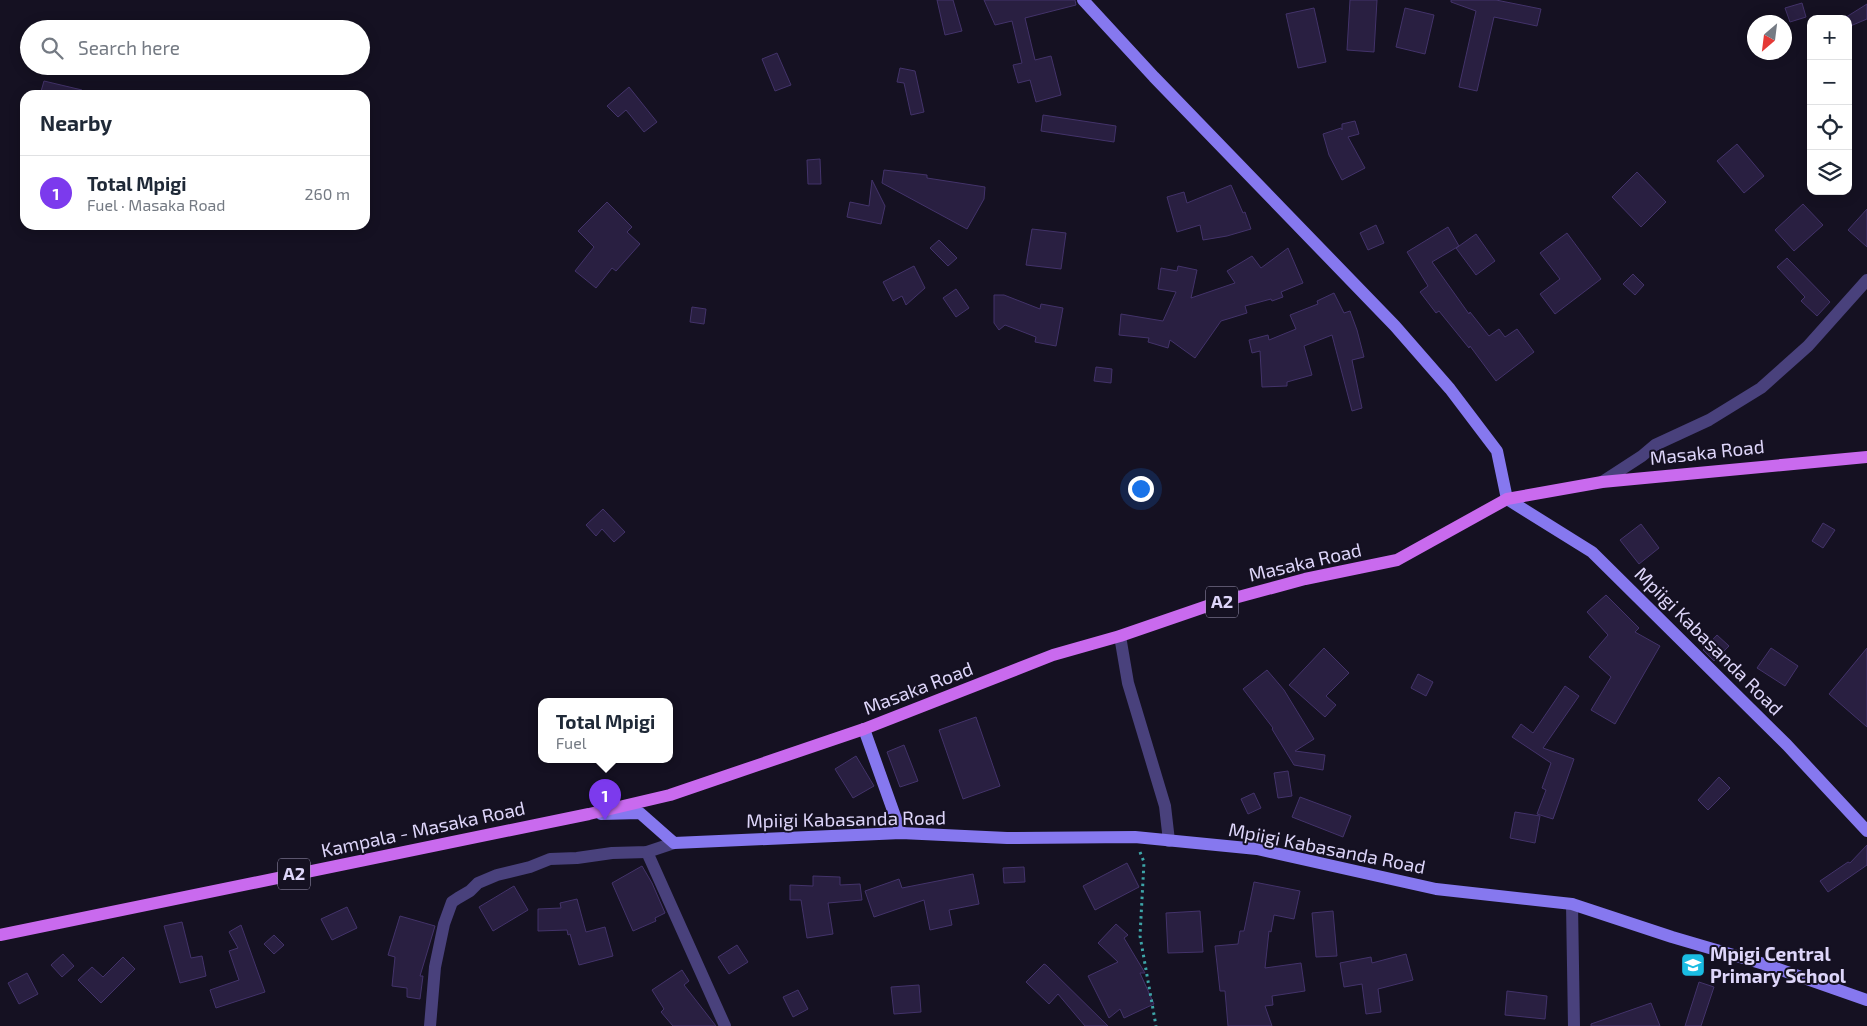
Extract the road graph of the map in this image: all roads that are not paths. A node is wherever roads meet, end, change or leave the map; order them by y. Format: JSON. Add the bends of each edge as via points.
{"nodes":[{"id":1,"x":1082,"y":0,"type":"edge"},
{"id":2,"x":1867,"y":280,"type":"edge"},
{"id":3,"x":1867,"y":457,"type":"edge"},
{"id":4,"x":1602,"y":482,"type":"junction"},
{"id":5,"x":1507,"y":499,"type":"junction"},
{"id":6,"x":1120,"y":636,"type":"junction"},
{"id":7,"x":864,"y":729,"type":"junction"},
{"id":8,"x":589,"y":814,"type":"junction"},
{"id":9,"x":1867,"y":831,"type":"edge"},
{"id":10,"x":901,"y":833,"type":"junction"},
{"id":11,"x":1169,"y":841,"type":"junction"},
{"id":12,"x":674,"y":843,"type":"junction"},
{"id":13,"x":647,"y":852,"type":"junction"},
{"id":14,"x":1572,"y":904,"type":"junction"},
{"id":15,"x":0,"y":935,"type":"edge"},
{"id":16,"x":1867,"y":1000,"type":"edge"},
{"id":17,"x":430,"y":1026,"type":"edge"},
{"id":18,"x":725,"y":1026,"type":"edge"},
{"id":19,"x":1574,"y":1026,"type":"edge"}],
"edges":[{"from":1,"to":5,"type":"main road","via":[[1395,326],[1450,389],[1497,452]]},
{"from":2,"to":4,"type":"street","via":[[1808,346],[1761,388],[1709,420],[1655,445]]},
{"from":3,"to":4,"type":"main road","name":"Masaka Road","number":"A2"},
{"from":4,"to":5,"type":"main road","name":"Masaka Road","number":"A2"},
{"from":5,"to":6,"type":"main road","name":"Masaka Road","number":"A2","via":[[1397,560],[1305,579],[1216,603]]},
{"from":5,"to":9,"type":"main road","name":"Mpiigi Kabasanda Road","via":[[1592,552],[1787,745]]},
{"from":6,"to":7,"type":"main road","name":"Masaka Road","number":"A2","via":[[1053,655]]},
{"from":6,"to":11,"type":"street","via":[[1128,683],[1165,806]]},
{"from":7,"to":8,"type":"main road","name":"Masaka Road","number":"A2","via":[[670,794]]},
{"from":7,"to":10,"type":"main road"},
{"from":8,"to":12,"type":"main road","via":[[640,813]]},
{"from":8,"to":15,"type":"main road","name":"Kampala - Masaka Road","number":"A2"},
{"from":10,"to":11,"type":"main road","name":"Mpiigi Kabasanda Road","via":[[1007,838],[1135,837]]},
{"from":10,"to":12,"type":"main road","name":"Mpiigi Kabasanda Road"},
{"from":11,"to":14,"type":"main road","name":"Mpiigi Kabasanda Road","via":[[1257,850],[1436,889]]},
{"from":12,"to":13,"type":"street"},
{"from":13,"to":17,"type":"street","via":[[550,859],[478,883],[452,902],[435,967]]},
{"from":13,"to":18,"type":"street"},
{"from":14,"to":16,"type":"main road","name":"Mpiigi Kabasanda Road"},
{"from":14,"to":19,"type":"street"}]}
